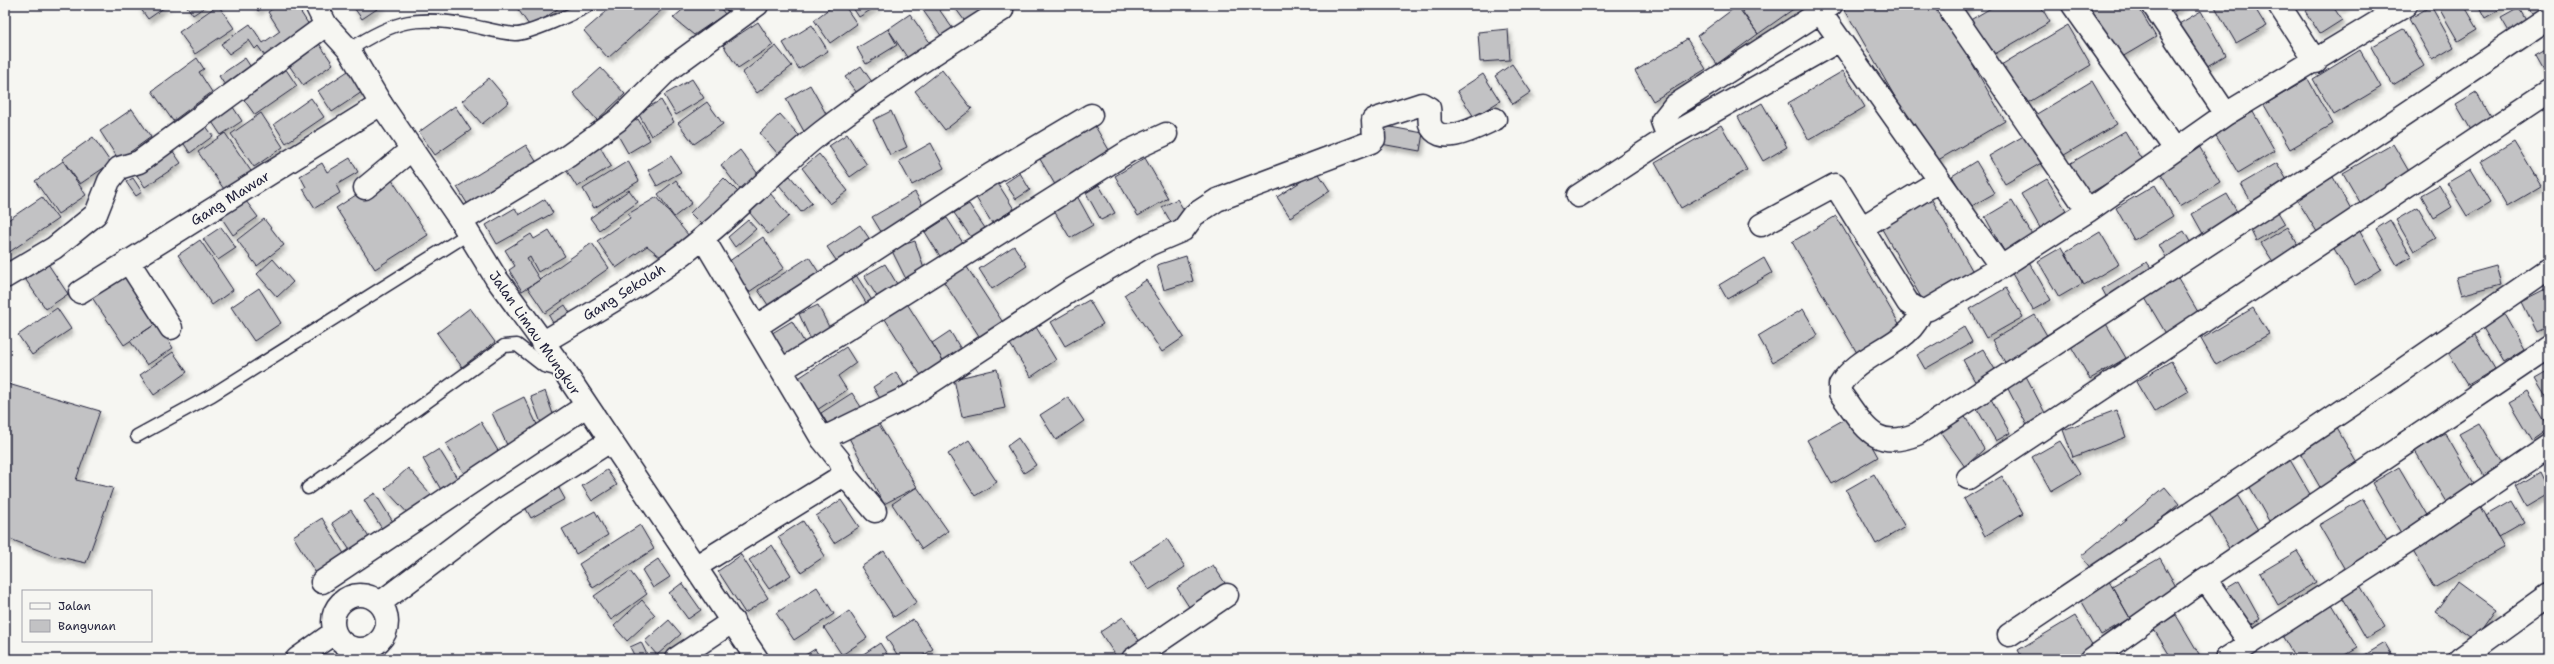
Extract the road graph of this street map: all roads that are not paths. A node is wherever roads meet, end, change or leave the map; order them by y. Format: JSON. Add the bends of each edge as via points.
{"nodes":[{"id":1,"x":316,"y":5,"type":"edge"},
{"id":2,"x":589,"y":5,"type":"edge"},
{"id":3,"x":757,"y":5,"type":"edge"},
{"id":4,"x":1947,"y":5,"type":"edge"},
{"id":5,"x":2073,"y":5,"type":"edge"},
{"id":6,"x":2153,"y":5,"type":"edge"},
{"id":7,"x":2279,"y":5,"type":"edge"},
{"id":8,"x":2406,"y":5,"type":"edge"},
{"id":9,"x":1825,"y":9,"type":"edge"},
{"id":10,"x":1002,"y":10,"type":"dead end"},
{"id":11,"x":2549,"y":18,"type":"edge"},
{"id":12,"x":326,"y":25,"type":"junction"},
{"id":13,"x":1838,"y":41,"type":"junction"},
{"id":14,"x":349,"y":50,"type":"junction"},
{"id":15,"x":2316,"y":62,"type":"junction"},
{"id":16,"x":2549,"y":91,"type":"edge"},
{"id":17,"x":381,"y":104,"type":"junction"},
{"id":18,"x":1091,"y":114,"type":"dead end"},
{"id":19,"x":2226,"y":114,"type":"junction"},
{"id":20,"x":1495,"y":119,"type":"dead end"},
{"id":21,"x":1166,"y":134,"type":"dead end"},
{"id":22,"x":1668,"y":137,"type":"junction"},
{"id":23,"x":2175,"y":148,"type":"junction"},
{"id":24,"x":412,"y":149,"type":"junction"},
{"id":25,"x":1939,"y":181,"type":"junction"},
{"id":26,"x":365,"y":188,"type":"dead end"},
{"id":27,"x":1578,"y":196,"type":"dead end"},
{"id":28,"x":2088,"y":211,"type":"junction"},
{"id":29,"x":1762,"y":225,"type":"dead end"},
{"id":30,"x":465,"y":227,"type":"junction"},
{"id":31,"x":1861,"y":228,"type":"junction"},
{"id":32,"x":703,"y":238,"type":"junction"},
{"id":33,"x":128,"y":261,"type":"junction"},
{"id":34,"x":2001,"y":267,"type":"junction"},
{"id":35,"x":2549,"y":269,"type":"edge"},
{"id":36,"x":5,"y":277,"type":"edge"},
{"id":37,"x":80,"y":292,"type":"dead end"},
{"id":38,"x":1921,"y":311,"type":"junction"},
{"id":39,"x":757,"y":326,"type":"junction"},
{"id":40,"x":171,"y":328,"type":"dead end"},
{"id":41,"x":542,"y":343,"type":"junction"},
{"id":42,"x":2549,"y":347,"type":"edge"},
{"id":43,"x":782,"y":370,"type":"junction"},
{"id":44,"x":564,"y":371,"type":"junction"},
{"id":45,"x":586,"y":406,"type":"junction"},
{"id":46,"x":137,"y":436,"type":"dead end"},
{"id":47,"x":822,"y":439,"type":"junction"},
{"id":48,"x":610,"y":441,"type":"junction"},
{"id":49,"x":2549,"y":446,"type":"edge"},
{"id":50,"x":843,"y":473,"type":"junction"},
{"id":51,"x":1968,"y":478,"type":"dead end"},
{"id":52,"x":308,"y":488,"type":"dead end"},
{"id":53,"x":875,"y":511,"type":"dead end"},
{"id":54,"x":695,"y":567,"type":"junction"},
{"id":55,"x":2205,"y":579,"type":"junction"},
{"id":56,"x":322,"y":582,"type":"dead end"},
{"id":57,"x":1227,"y":595,"type":"dead end"},
{"id":58,"x":2549,"y":595,"type":"edge"},
{"id":59,"x":380,"y":603,"type":"junction"},
{"id":60,"x":733,"y":621,"type":"junction"},
{"id":61,"x":335,"y":632,"type":"junction"},
{"id":62,"x":2009,"y":636,"type":"dead end"},
{"id":63,"x":2250,"y":643,"type":"junction"},
{"id":64,"x":298,"y":659,"type":"edge"},
{"id":65,"x":676,"y":659,"type":"edge"},
{"id":66,"x":757,"y":659,"type":"edge"},
{"id":67,"x":1133,"y":659,"type":"edge"},
{"id":68,"x":2092,"y":659,"type":"edge"},
{"id":69,"x":2226,"y":659,"type":"edge"},
{"id":70,"x":2460,"y":659,"type":"edge"}],
"edges":[{"from":1,"to":12,"type":"street","name":"Jalan Limau Mungkur"},
{"from":2,"to":14,"type":"lane","via":[[517,34],[425,20],[400,22]]},
{"from":3,"to":30,"type":"street","via":[[666,71],[618,120]]},
{"from":4,"to":28,"type":"street"},
{"from":5,"to":23,"type":"street"},
{"from":6,"to":19,"type":"street"},
{"from":7,"to":15,"type":"street"},
{"from":8,"to":15,"type":"street"},
{"from":9,"to":13,"type":"street"},
{"from":9,"to":22,"type":"street","via":[[1674,106],[1662,121]]},
{"from":10,"to":32,"type":"street","name":"Gang Sekolah","via":[[877,91],[821,133]]},
{"from":11,"to":38,"type":"street","via":[[2331,164],[1917,434],[1901,440],[1885,440],[1872,435],[1840,393],[1840,385],[1852,368],[1907,334],[1918,322]]},
{"from":12,"to":14,"type":"street","name":"Jalan Limau Mungkur"},
{"from":12,"to":36,"type":"street","via":[[139,162],[119,168],[109,182],[96,214],[54,248]]},
{"from":13,"to":22,"type":"street"},
{"from":13,"to":25,"type":"street"},
{"from":14,"to":17,"type":"street","name":"Jalan Limau Mungkur"},
{"from":15,"to":19,"type":"street"},
{"from":16,"to":51,"type":"street"},
{"from":17,"to":24,"type":"street","name":"Jalan Limau Mungkur"},
{"from":17,"to":33,"type":"street","name":"Gang Mawar"},
{"from":18,"to":39,"type":"street","via":[[990,175]]},
{"from":19,"to":23,"type":"street"},
{"from":20,"to":47,"type":"street","via":[[1450,137],[1437,132],[1430,125],[1429,108],[1422,104],[1373,120],[1374,139],[1371,142],[1217,200],[1194,215],[1183,230],[1150,244],[1073,289],[910,396]]},
{"from":21,"to":43,"type":"street","via":[[1129,151]]},
{"from":22,"to":27,"type":"street"},
{"from":23,"to":28,"type":"street"},
{"from":24,"to":26,"type":"street"},
{"from":24,"to":30,"type":"street","name":"Jalan Limau Mungkur"},
{"from":25,"to":31,"type":"street"},
{"from":25,"to":34,"type":"street"},
{"from":28,"to":34,"type":"street"},
{"from":29,"to":31,"type":"street","via":[[1836,185]]},
{"from":30,"to":41,"type":"street","name":"Jalan Limau Mungkur"},
{"from":30,"to":46,"type":"lane","via":[[212,395]]},
{"from":31,"to":38,"type":"street","via":[[1908,303]]},
{"from":32,"to":39,"type":"street"},
{"from":32,"to":41,"type":"street","name":"Gang Sekolah","via":[[653,276]]},
{"from":33,"to":37,"type":"street","name":"Gang Mawar"},
{"from":33,"to":40,"type":"street"},
{"from":34,"to":38,"type":"street"},
{"from":35,"to":62,"type":"street"},
{"from":39,"to":43,"type":"street"},
{"from":41,"to":44,"type":"street","name":"Jalan Limau Mungkur"},
{"from":42,"to":55,"type":"street"},
{"from":43,"to":47,"type":"street"},
{"from":44,"to":45,"type":"street","name":"Jalan Limau Mungkur"},
{"from":44,"to":52,"type":"lane","via":[[544,366],[517,345],[504,346]]},
{"from":45,"to":48,"type":"street","name":"Jalan Limau Mungkur"},
{"from":45,"to":56,"type":"street"},
{"from":47,"to":50,"type":"street","via":[[840,460]]},
{"from":48,"to":54,"type":"street","name":"Jalan Limau Mungkur"},
{"from":48,"to":59,"type":"street","via":[[505,508]]},
{"from":49,"to":63,"type":"street","via":[[2414,538]]},
{"from":50,"to":53,"type":"street"},
{"from":50,"to":54,"type":"street"},
{"from":54,"to":60,"type":"street","name":"Jalan Limau Mungkur"},
{"from":55,"to":63,"type":"street"},
{"from":55,"to":68,"type":"street"},
{"from":57,"to":67,"type":"street"},
{"from":58,"to":70,"type":"street"},
{"from":59,"to":61,"type":"street","via":[[364,595],[346,599],[334,613]]},
{"from":59,"to":61,"type":"street","via":[[385,611],[386,630],[374,645],[366,648],[347,646]]},
{"from":60,"to":65,"type":"street"},
{"from":60,"to":66,"type":"street","name":"Jalan Limau Mungkur"},
{"from":61,"to":64,"type":"street"},
{"from":63,"to":69,"type":"street"}]}
